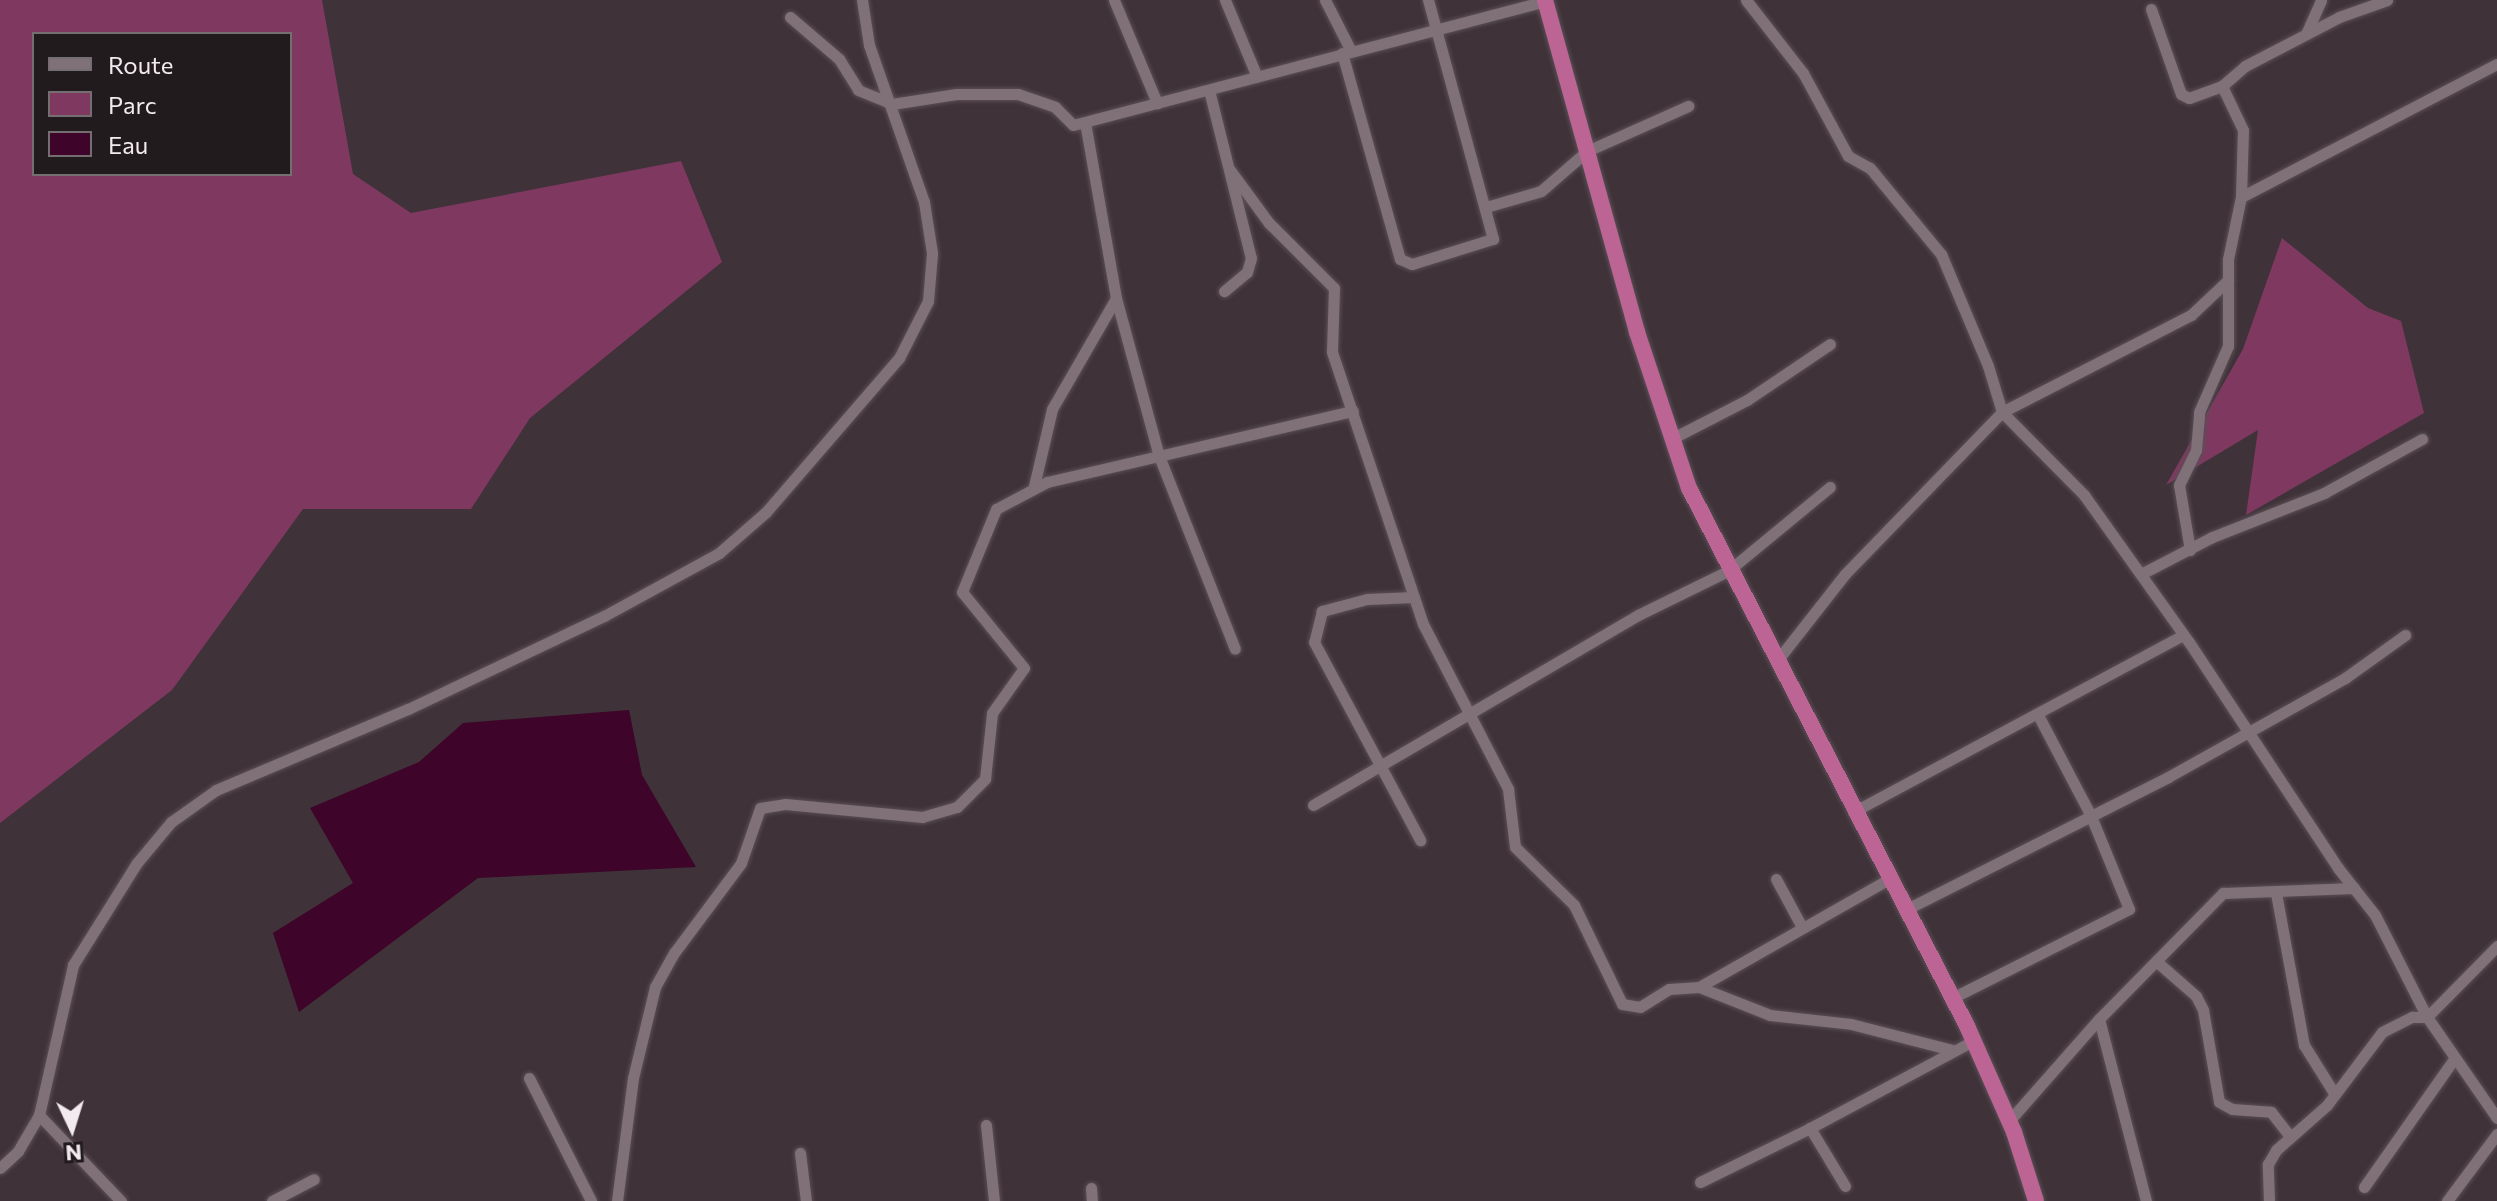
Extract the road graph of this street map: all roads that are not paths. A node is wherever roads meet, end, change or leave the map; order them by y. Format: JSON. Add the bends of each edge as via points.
{"nodes":[{"id":1,"x":862,"y":0,"type":"edge"},
{"id":2,"x":1114,"y":0,"type":"edge"},
{"id":3,"x":1225,"y":0,"type":"edge"},
{"id":4,"x":1325,"y":0,"type":"edge"},
{"id":5,"x":1428,"y":0,"type":"edge"},
{"id":6,"x":1545,"y":0,"type":"edge"},
{"id":7,"x":1746,"y":0,"type":"edge"},
{"id":8,"x":2321,"y":0,"type":"edge"},
{"id":9,"x":2387,"y":0,"type":"edge"},
{"id":10,"x":2151,"y":9,"type":"dead end"},
{"id":11,"x":790,"y":17,"type":"dead end"},
{"id":12,"x":1440,"y":30,"type":"junction"},
{"id":13,"x":2306,"y":34,"type":"junction"},
{"id":14,"x":1347,"y":52,"type":"junction"},
{"id":15,"x":2497,"y":64,"type":"edge"},
{"id":16,"x":1257,"y":77,"type":"junction"},
{"id":17,"x":2222,"y":86,"type":"junction"},
{"id":18,"x":1209,"y":90,"type":"junction"},
{"id":19,"x":1157,"y":103,"type":"junction"},
{"id":20,"x":892,"y":104,"type":"junction"},
{"id":21,"x":1688,"y":106,"type":"dead end"},
{"id":22,"x":1085,"y":123,"type":"junction"},
{"id":23,"x":1587,"y":151,"type":"junction"},
{"id":24,"x":1230,"y":170,"type":"junction"},
{"id":25,"x":2241,"y":197,"type":"junction"},
{"id":26,"x":1486,"y":207,"type":"junction"},
{"id":27,"x":2228,"y":280,"type":"junction"},
{"id":28,"x":1224,"y":291,"type":"dead end"},
{"id":29,"x":1116,"y":298,"type":"junction"},
{"id":30,"x":1830,"y":344,"type":"dead end"},
{"id":31,"x":1353,"y":411,"type":"junction"},
{"id":32,"x":2002,"y":412,"type":"junction"},
{"id":33,"x":1671,"y":439,"type":"junction"},
{"id":34,"x":2422,"y":439,"type":"dead end"},
{"id":35,"x":1159,"y":456,"type":"junction"},
{"id":36,"x":1034,"y":486,"type":"junction"},
{"id":37,"x":1830,"y":487,"type":"dead end"},
{"id":38,"x":2190,"y":550,"type":"junction"},
{"id":39,"x":1728,"y":571,"type":"junction"},
{"id":40,"x":2141,"y":574,"type":"junction"},
{"id":41,"x":1414,"y":597,"type":"junction"},
{"id":42,"x":2183,"y":635,"type":"junction"},
{"id":43,"x":2405,"y":635,"type":"dead end"},
{"id":44,"x":1235,"y":649,"type":"dead end"},
{"id":45,"x":1776,"y":663,"type":"junction"},
{"id":46,"x":1471,"y":712,"type":"junction"},
{"id":47,"x":2038,"y":715,"type":"junction"},
{"id":48,"x":2245,"y":732,"type":"junction"},
{"id":49,"x":1378,"y":766,"type":"junction"},
{"id":50,"x":1313,"y":805,"type":"dead end"},
{"id":51,"x":1853,"y":812,"type":"junction"},
{"id":52,"x":2090,"y":814,"type":"junction"},
{"id":53,"x":1420,"y":840,"type":"dead end"},
{"id":54,"x":1776,"y":879,"type":"dead end"},
{"id":55,"x":1889,"y":879,"type":"junction"},
{"id":56,"x":2354,"y":888,"type":"junction"},
{"id":57,"x":2276,"y":893,"type":"junction"},
{"id":58,"x":1905,"y":910,"type":"junction"},
{"id":59,"x":1802,"y":927,"type":"junction"},
{"id":60,"x":2497,"y":946,"type":"edge"},
{"id":61,"x":2156,"y":961,"type":"junction"},
{"id":62,"x":1699,"y":987,"type":"junction"},
{"id":63,"x":1952,"y":998,"type":"junction"},
{"id":64,"x":2427,"y":1017,"type":"junction"},
{"id":65,"x":2099,"y":1019,"type":"junction"},
{"id":66,"x":1973,"y":1041,"type":"junction"},
{"id":67,"x":1952,"y":1050,"type":"junction"},
{"id":68,"x":2454,"y":1059,"type":"junction"},
{"id":69,"x":529,"y":1078,"type":"dead end"},
{"id":70,"x":2334,"y":1093,"type":"junction"},
{"id":71,"x":39,"y":1115,"type":"junction"},
{"id":72,"x":2497,"y":1118,"type":"edge"},
{"id":73,"x":2009,"y":1121,"type":"junction"},
{"id":74,"x":986,"y":1125,"type":"dead end"},
{"id":75,"x":1810,"y":1128,"type":"junction"},
{"id":76,"x":2497,"y":1134,"type":"edge"},
{"id":77,"x":2289,"y":1135,"type":"junction"},
{"id":78,"x":800,"y":1153,"type":"dead end"},
{"id":79,"x":0,"y":1168,"type":"edge"},
{"id":80,"x":314,"y":1179,"type":"dead end"},
{"id":81,"x":1700,"y":1182,"type":"dead end"},
{"id":82,"x":1845,"y":1186,"type":"dead end"},
{"id":83,"x":2364,"y":1187,"type":"dead end"},
{"id":84,"x":1091,"y":1188,"type":"dead end"},
{"id":85,"x":121,"y":1201,"type":"edge"},
{"id":86,"x":272,"y":1201,"type":"edge"},
{"id":87,"x":591,"y":1201,"type":"edge"},
{"id":88,"x":617,"y":1201,"type":"edge"},
{"id":89,"x":806,"y":1201,"type":"edge"},
{"id":90,"x":994,"y":1201,"type":"edge"},
{"id":91,"x":1092,"y":1201,"type":"edge"},
{"id":92,"x":2036,"y":1201,"type":"edge"},
{"id":93,"x":2146,"y":1201,"type":"edge"},
{"id":94,"x":2269,"y":1201,"type":"edge"},
{"id":95,"x":2447,"y":1201,"type":"edge"}],
"edges":[{"from":1,"to":20,"type":"street","via":[[869,45]]},
{"from":2,"to":19,"type":"street"},
{"from":3,"to":16,"type":"street"},
{"from":4,"to":14,"type":"street"},
{"from":5,"to":12,"type":"street"},
{"from":6,"to":12,"type":"street"},
{"from":6,"to":23,"type":"highway"},
{"from":7,"to":32,"type":"street","via":[[1803,73],[1848,156],[1870,168],[1941,254]]},
{"from":8,"to":13,"type":"street"},
{"from":9,"to":13,"type":"street"},
{"from":10,"to":17,"type":"street","via":[[2154,30],[2181,94],[2189,98]]},
{"from":11,"to":20,"type":"street","via":[[839,59],[858,90]]},
{"from":12,"to":14,"type":"street"},
{"from":12,"to":26,"type":"street"},
{"from":13,"to":17,"type":"street","via":[[2245,66]]},
{"from":14,"to":16,"type":"street"},
{"from":14,"to":26,"type":"street","via":[[1400,259],[1412,264],[1493,239]]},
{"from":15,"to":25,"type":"street"},
{"from":16,"to":18,"type":"street"},
{"from":17,"to":25,"type":"street","via":[[2243,130]]},
{"from":18,"to":19,"type":"street"},
{"from":18,"to":24,"type":"street"},
{"from":19,"to":22,"type":"street"},
{"from":20,"to":22,"type":"street","via":[[956,94],[1018,94],[1055,107],[1070,123]]},
{"from":20,"to":71,"type":"street","via":[[927,218],[931,286],[922,319],[905,349],[834,437],[752,526],[719,553],[604,616],[186,808],[136,864],[73,965]]},
{"from":21,"to":23,"type":"street"},
{"from":22,"to":29,"type":"street"},
{"from":23,"to":26,"type":"street","via":[[1541,191]]},
{"from":23,"to":33,"type":"highway"},
{"from":24,"to":28,"type":"street","via":[[1251,258],[1247,272]]},
{"from":24,"to":31,"type":"street","via":[[1269,223],[1302,250],[1334,288],[1330,339]]},
{"from":25,"to":27,"type":"street"},
{"from":27,"to":32,"type":"street","via":[[2191,315]]},
{"from":27,"to":38,"type":"street","via":[[2228,346],[2199,412],[2196,450],[2179,485]]},
{"from":29,"to":35,"type":"street"},
{"from":29,"to":36,"type":"street","via":[[1052,409]]},
{"from":30,"to":33,"type":"street","via":[[1758,394]]},
{"from":31,"to":35,"type":"street"},
{"from":31,"to":41,"type":"street"},
{"from":32,"to":40,"type":"street","via":[[2074,484]]},
{"from":32,"to":45,"type":"street","via":[[1845,574]]},
{"from":33,"to":39,"type":"highway"},
{"from":34,"to":38,"type":"street","via":[[2324,493]]},
{"from":35,"to":36,"type":"street"},
{"from":35,"to":44,"type":"street"},
{"from":36,"to":88,"type":"street","via":[[996,509],[963,585],[965,600],[1024,668],[992,713],[988,762],[977,792],[957,807],[922,817],[785,804],[760,808],[741,863],[655,987],[633,1078]]},
{"from":37,"to":39,"type":"street"},
{"from":38,"to":40,"type":"street"},
{"from":39,"to":45,"type":"highway"},
{"from":39,"to":46,"type":"street","via":[[1638,615]]},
{"from":40,"to":42,"type":"street"},
{"from":41,"to":46,"type":"street"},
{"from":41,"to":49,"type":"street","via":[[1348,603],[1322,611],[1316,619],[1314,642]]},
{"from":42,"to":47,"type":"street"},
{"from":42,"to":48,"type":"street"},
{"from":43,"to":48,"type":"street","via":[[2345,678]]},
{"from":45,"to":51,"type":"highway"},
{"from":46,"to":49,"type":"street"},
{"from":46,"to":62,"type":"street","via":[[1508,789],[1515,847],[1574,905],[1622,1004],[1640,1007],[1669,989]]},
{"from":47,"to":51,"type":"street"},
{"from":47,"to":52,"type":"street"},
{"from":48,"to":52,"type":"street"},
{"from":48,"to":56,"type":"street"},
{"from":49,"to":50,"type":"street"},
{"from":49,"to":53,"type":"street"},
{"from":51,"to":55,"type":"highway"},
{"from":52,"to":58,"type":"street"},
{"from":52,"to":63,"type":"street","via":[[2129,909]]},
{"from":54,"to":59,"type":"street"},
{"from":55,"to":58,"type":"highway"},
{"from":55,"to":59,"type":"street"},
{"from":56,"to":57,"type":"street"},
{"from":56,"to":64,"type":"street","via":[[2375,915]]},
{"from":57,"to":61,"type":"street","via":[[2223,893]]},
{"from":57,"to":70,"type":"street","via":[[2304,1045]]},
{"from":58,"to":63,"type":"highway"},
{"from":59,"to":62,"type":"street"},
{"from":60,"to":64,"type":"street"},
{"from":61,"to":65,"type":"street"},
{"from":61,"to":77,"type":"street","via":[[2187,986],[2203,1010],[2219,1102],[2232,1109],[2271,1112]]},
{"from":62,"to":67,"type":"street","via":[[1770,1015],[1851,1024]]},
{"from":63,"to":66,"type":"highway"},
{"from":64,"to":68,"type":"street"},
{"from":64,"to":70,"type":"street","via":[[2412,1017],[2382,1032]]},
{"from":65,"to":73,"type":"street"},
{"from":65,"to":93,"type":"street"},
{"from":66,"to":67,"type":"street"},
{"from":66,"to":73,"type":"highway"},
{"from":67,"to":75,"type":"street"},
{"from":68,"to":72,"type":"street"},
{"from":68,"to":83,"type":"street"},
{"from":69,"to":87,"type":"street"},
{"from":70,"to":77,"type":"street"},
{"from":71,"to":79,"type":"street","via":[[18,1151]]},
{"from":71,"to":85,"type":"street"},
{"from":73,"to":92,"type":"highway"},
{"from":74,"to":90,"type":"street"},
{"from":75,"to":81,"type":"street"},
{"from":75,"to":82,"type":"street"},
{"from":76,"to":95,"type":"street"},
{"from":77,"to":94,"type":"street","via":[[2268,1164]]},
{"from":78,"to":89,"type":"street"},
{"from":80,"to":86,"type":"street"},
{"from":84,"to":91,"type":"street"}]}
